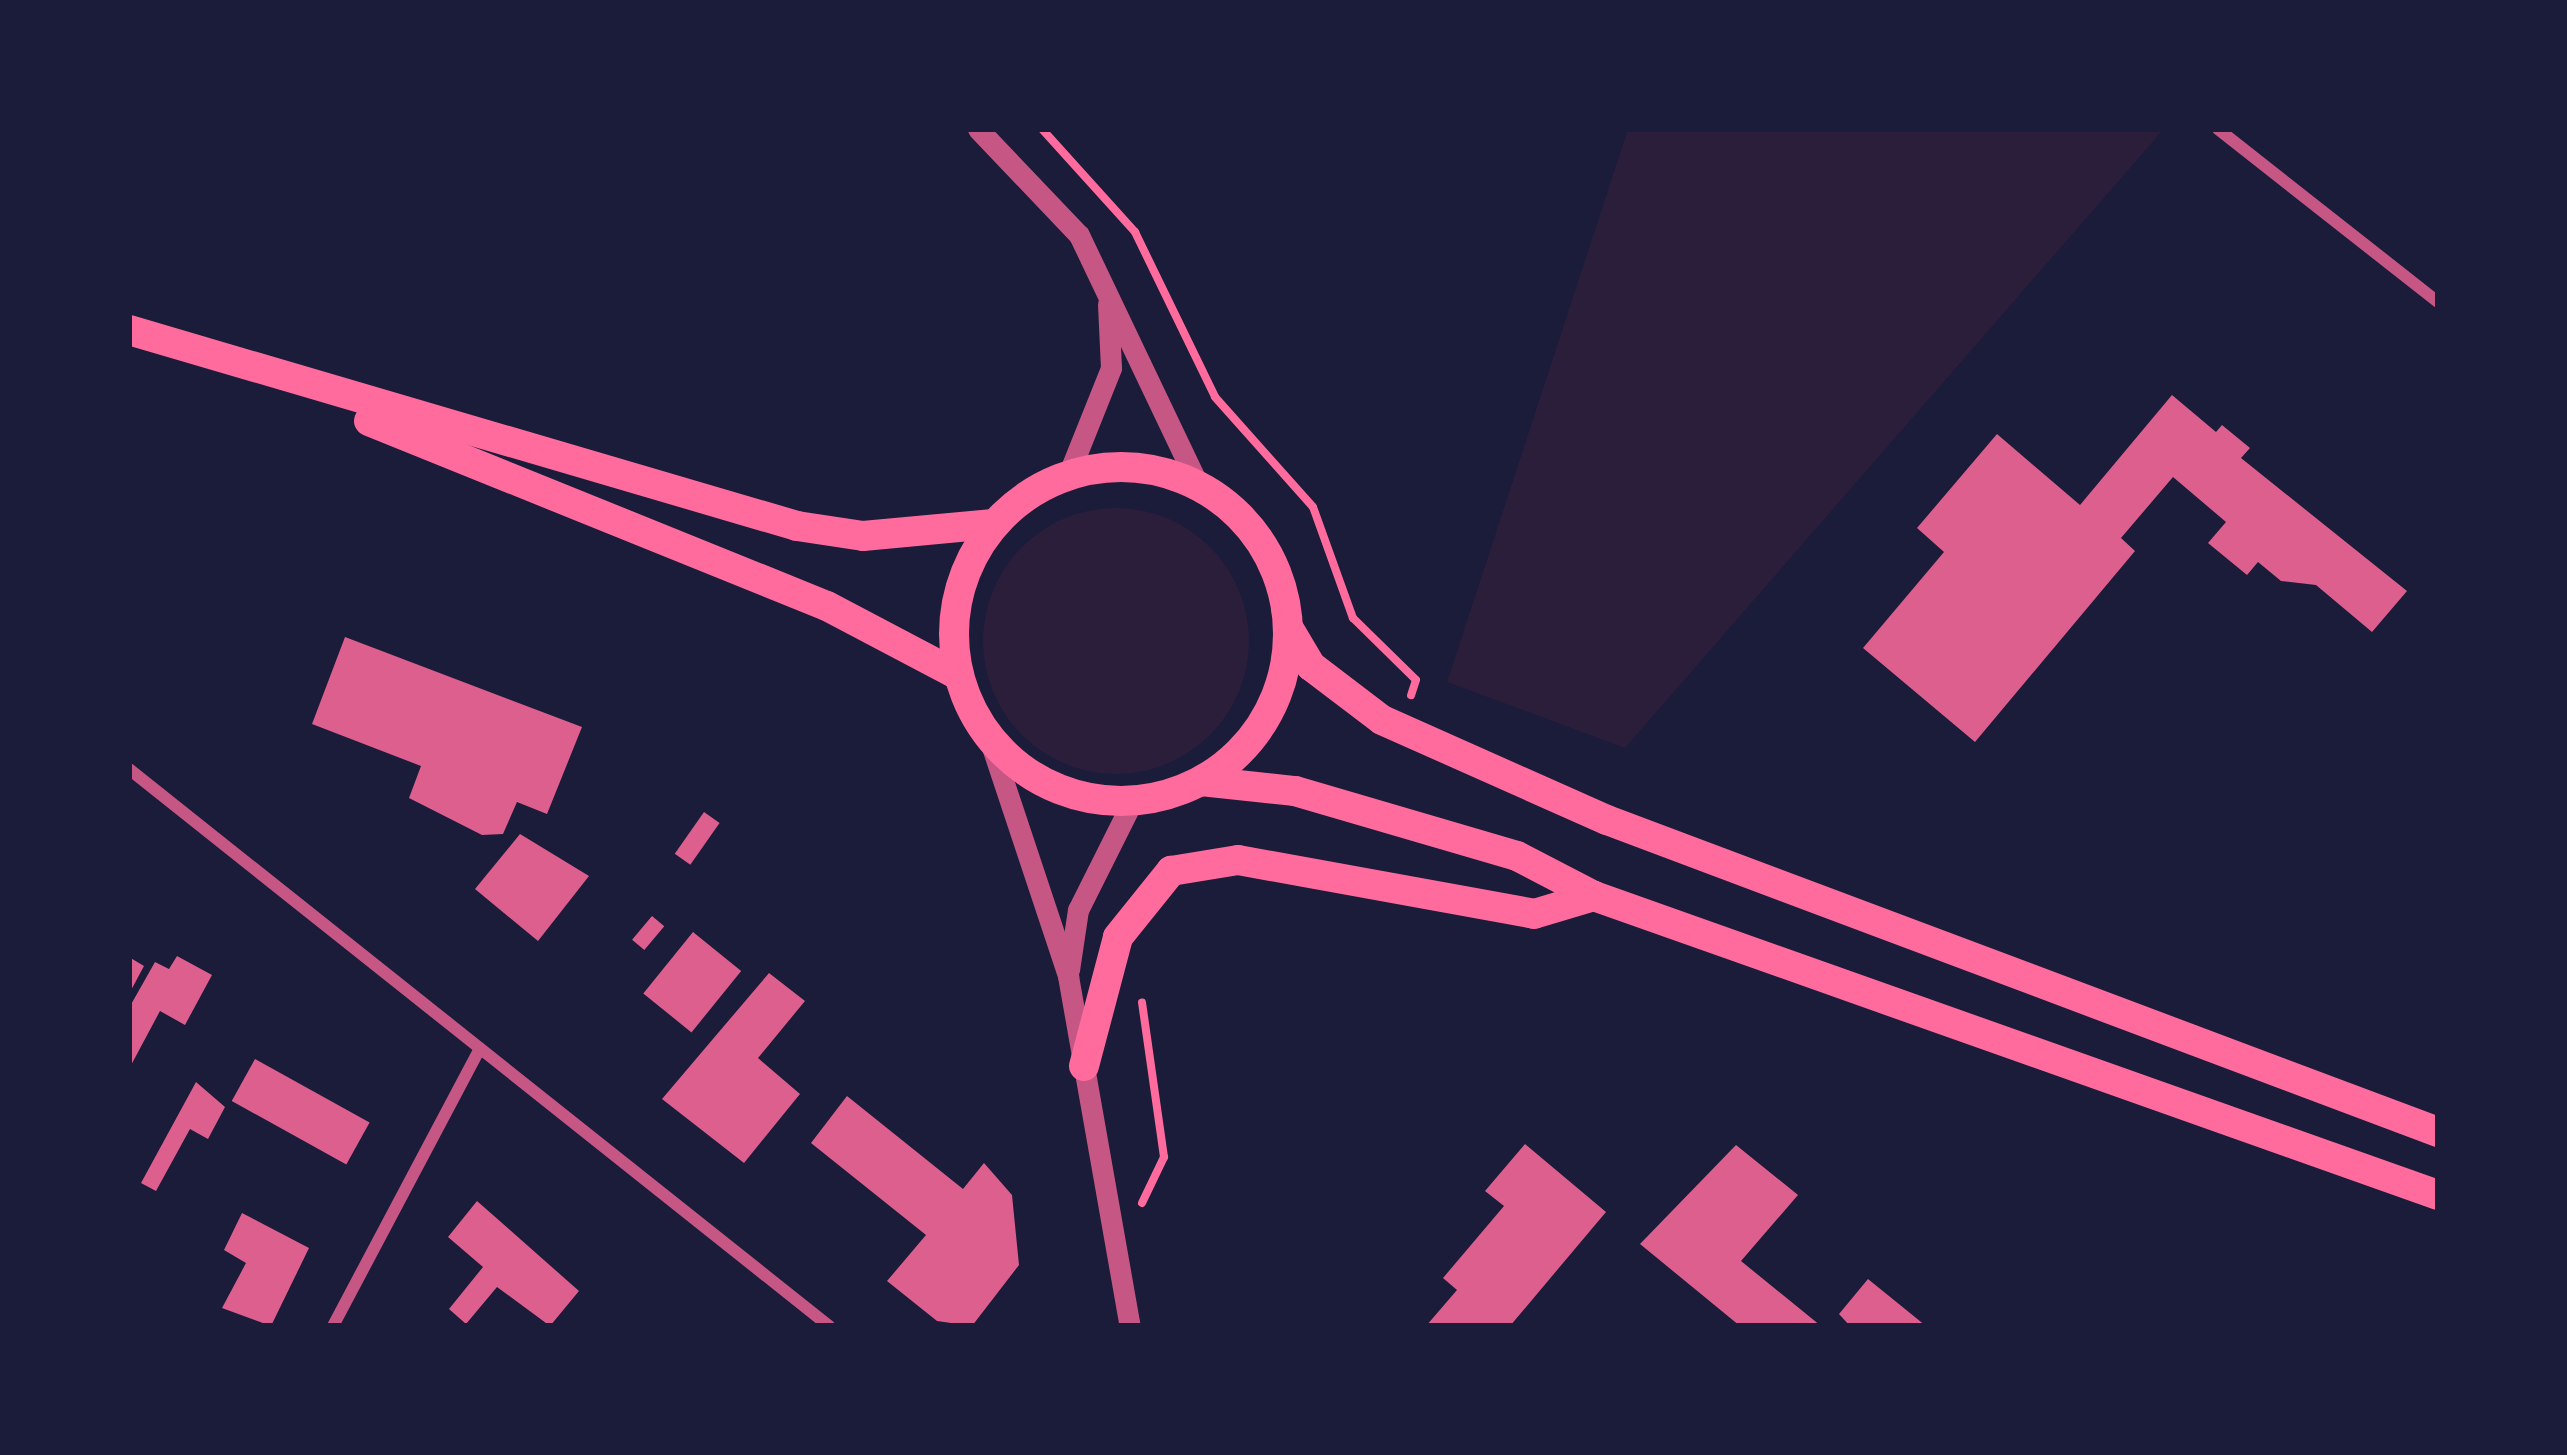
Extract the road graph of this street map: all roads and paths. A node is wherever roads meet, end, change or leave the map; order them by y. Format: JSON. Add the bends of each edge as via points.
{"nodes":[{"id":1,"x":978,"y":129,"type":"edge"},
{"id":2,"x":1042,"y":129,"type":"edge"},
{"id":3,"x":2218,"y":129,"type":"edge"},
{"id":4,"x":1108,"y":292,"type":"junction"},
{"id":5,"x":2438,"y":302,"type":"edge"},
{"id":6,"x":129,"y":330,"type":"edge"},
{"id":7,"x":190,"y":350,"type":"junction"},
{"id":8,"x":1069,"y":473,"type":"junction"},
{"id":9,"x":1198,"y":484,"type":"junction"},
{"id":10,"x":993,"y":524,"type":"junction"},
{"id":11,"x":1288,"y":629,"type":"junction"},
{"id":12,"x":958,"y":675,"type":"junction"},
{"id":13,"x":1416,"y":680,"type":"dead end"},
{"id":14,"x":990,"y":741,"type":"junction"},
{"id":15,"x":129,"y":769,"type":"edge"},
{"id":16,"x":1201,"y":781,"type":"junction"},
{"id":17,"x":1132,"y":802,"type":"junction"},
{"id":18,"x":1594,"y":896,"type":"junction"},
{"id":19,"x":1068,"y":976,"type":"junction"},
{"id":20,"x":1143,"y":979,"type":"dead end"},
{"id":21,"x":480,"y":1048,"type":"junction"},
{"id":22,"x":1084,"y":1066,"type":"junction"},
{"id":23,"x":2438,"y":1132,"type":"edge"},
{"id":24,"x":2438,"y":1195,"type":"edge"},
{"id":25,"x":1144,"y":1200,"type":"dead end"},
{"id":26,"x":333,"y":1326,"type":"edge"},
{"id":27,"x":829,"y":1326,"type":"edge"},
{"id":28,"x":1130,"y":1326,"type":"edge"}],
"edges":[{"from":1,"to":4,"type":"street","via":[[1079,235]]},
{"from":2,"to":13,"type":"path","via":[[1135,232],[1215,397],[1313,508],[1362,633]]},
{"from":3,"to":5,"type":"street"},
{"from":4,"to":8,"type":"street","via":[[1111,368]]},
{"from":4,"to":9,"type":"street"},
{"from":6,"to":7,"type":"main road"},
{"from":7,"to":10,"type":"main road","via":[[797,526],[863,536]]},
{"from":7,"to":12,"type":"main road","via":[[826,606]]},
{"from":8,"to":9,"type":"main road","via":[[1156,469]]},
{"from":8,"to":10,"type":"main road"},
{"from":9,"to":11,"type":"main road","via":[[1262,544]]},
{"from":10,"to":12,"type":"main road","via":[[957,595]]},
{"from":11,"to":16,"type":"main road","via":[[1256,733]]},
{"from":11,"to":23,"type":"main road","via":[[1311,666],[1382,720],[1606,820]]},
{"from":12,"to":14,"type":"main road"},
{"from":14,"to":17,"type":"main road","via":[[1063,790]]},
{"from":14,"to":19,"type":"street"},
{"from":15,"to":21,"type":"street"},
{"from":16,"to":17,"type":"main road"},
{"from":16,"to":18,"type":"main road","via":[[1353,806],[1517,856]]},
{"from":17,"to":19,"type":"street","via":[[1078,910]]},
{"from":18,"to":22,"type":"main road","via":[[1534,914],[1238,860],[1171,871],[1118,937]]},
{"from":18,"to":24,"type":"main road"},
{"from":19,"to":22,"type":"street"},
{"from":20,"to":25,"type":"path","via":[[1164,1157]]},
{"from":21,"to":26,"type":"street"},
{"from":21,"to":27,"type":"street"},
{"from":22,"to":28,"type":"street"}]}
